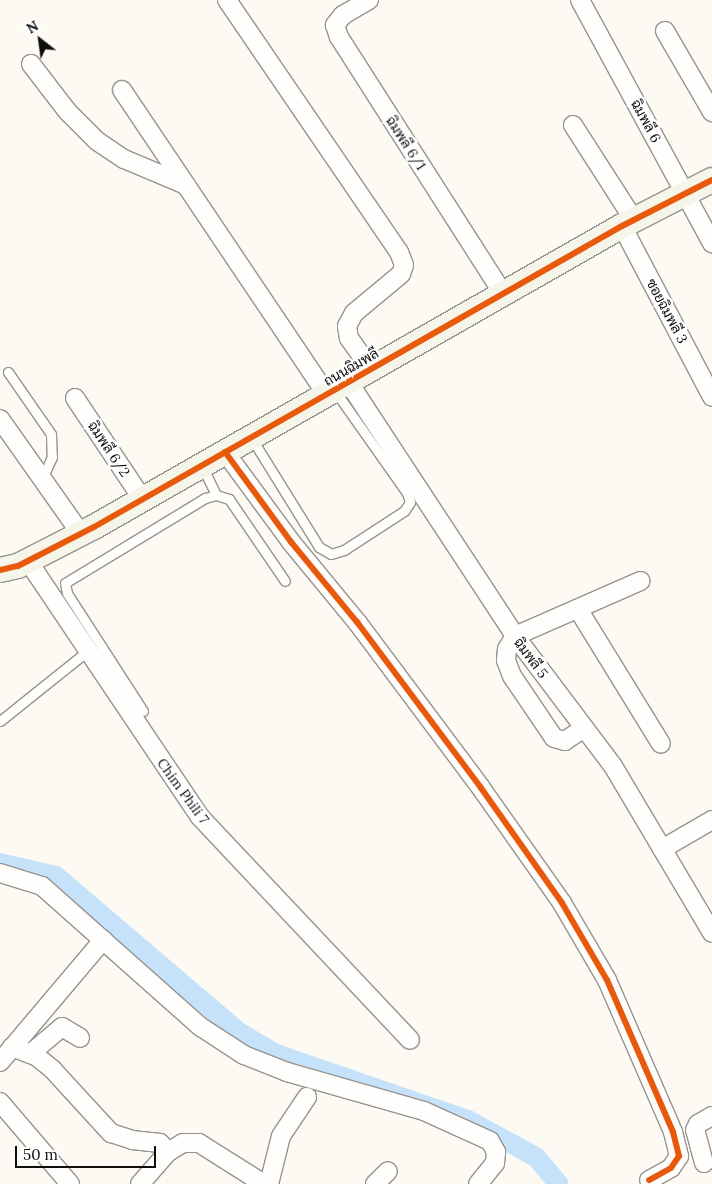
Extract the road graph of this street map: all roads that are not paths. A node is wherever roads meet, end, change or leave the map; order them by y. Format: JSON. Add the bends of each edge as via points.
{"nodes":[{"id":1,"x":227,"y":0,"type":"edge"},
{"id":2,"x":369,"y":0,"type":"edge"},
{"id":3,"x":580,"y":0,"type":"edge"},
{"id":4,"x":665,"y":31,"type":"dead end"},
{"id":5,"x":31,"y":64,"type":"dead end"},
{"id":6,"x":122,"y":90,"type":"dead end"},
{"id":7,"x":712,"y":112,"type":"edge"},
{"id":8,"x":573,"y":125,"type":"dead end"},
{"id":9,"x":712,"y":180,"type":"edge"},
{"id":10,"x":186,"y":185,"type":"junction"},
{"id":11,"x":685,"y":191,"type":"junction"},
{"id":12,"x":628,"y":223,"type":"junction"},
{"id":13,"x":712,"y":243,"type":"edge"},
{"id":14,"x":504,"y":295,"type":"junction"},
{"id":15,"x":371,"y":370,"type":"junction"},
{"id":16,"x":8,"y":372,"type":"dead end"},
{"id":17,"x":337,"y":389,"type":"junction"},
{"id":18,"x":712,"y":397,"type":"edge"},
{"id":19,"x":75,"y":398,"type":"dead end"},
{"id":20,"x":0,"y":419,"type":"edge"},
{"id":21,"x":250,"y":437,"type":"junction"},
{"id":22,"x":225,"y":452,"type":"junction"},
{"id":23,"x":202,"y":466,"type":"junction"},
{"id":24,"x":42,"y":478,"type":"junction"},
{"id":25,"x":216,"y":495,"type":"junction"},
{"id":26,"x":143,"y":500,"type":"junction"},
{"id":27,"x":81,"y":534,"type":"junction"},
{"id":28,"x":28,"y":561,"type":"junction"},
{"id":29,"x":0,"y":570,"type":"edge"},
{"id":30,"x":285,"y":581,"type":"dead end"},
{"id":31,"x":640,"y":581,"type":"dead end"},
{"id":32,"x":578,"y":609,"type":"junction"},
{"id":33,"x":515,"y":636,"type":"junction"},
{"id":34,"x":86,"y":652,"type":"junction"},
{"id":35,"x":143,"y":711,"type":"dead end"},
{"id":36,"x":0,"y":721,"type":"edge"},
{"id":37,"x":584,"y":728,"type":"junction"},
{"id":38,"x":661,"y":744,"type":"dead end"},
{"id":39,"x":712,"y":820,"type":"edge"},
{"id":40,"x":662,"y":848,"type":"junction"},
{"id":41,"x":0,"y":873,"type":"edge"},
{"id":42,"x":712,"y":933,"type":"edge"},
{"id":43,"x":103,"y":940,"type":"junction"},
{"id":44,"x":80,"y":1038,"type":"dead end"},
{"id":45,"x":410,"y":1040,"type":"dead end"},
{"id":46,"x":12,"y":1048,"type":"junction"},
{"id":47,"x":30,"y":1054,"type":"junction"},
{"id":48,"x":0,"y":1062,"type":"edge"},
{"id":49,"x":307,"y":1097,"type":"dead end"},
{"id":50,"x":0,"y":1102,"type":"edge"},
{"id":51,"x":712,"y":1116,"type":"edge"},
{"id":52,"x":168,"y":1152,"type":"junction"},
{"id":53,"x":704,"y":1163,"type":"dead end"},
{"id":54,"x":648,"y":1180,"type":"dead end"},
{"id":55,"x":70,"y":1184,"type":"edge"},
{"id":56,"x":140,"y":1184,"type":"edge"},
{"id":57,"x":264,"y":1184,"type":"edge"},
{"id":58,"x":269,"y":1184,"type":"edge"},
{"id":59,"x":478,"y":1184,"type":"edge"}],
"edges":[{"from":1,"to":15,"type":"street","via":[[399,252],[404,265],[401,274],[354,313],[347,326],[349,338]]},
{"from":2,"to":14,"type":"street","name":"ฉิมพลี 6/1","via":[[343,15],[336,25],[339,37]]},
{"from":3,"to":11,"type":"street","name":"ฉิมพลี 6"},
{"from":4,"to":7,"type":"street"},
{"from":5,"to":10,"type":"street","via":[[97,141],[124,159]]},
{"from":6,"to":10,"type":"street","name":"ฉิมพลี 5"},
{"from":8,"to":12,"type":"street","name":"ซอยฉิมพลี 3"},
{"from":9,"to":11,"type":"street","name":"ถนนฉิมพลี"},
{"from":10,"to":17,"type":"street","name":"ฉิมพลี 5"},
{"from":11,"to":12,"type":"street","name":"ถนนฉิมพลี"},
{"from":11,"to":13,"type":"street","name":"ฉิมพลี 6"},
{"from":12,"to":14,"type":"street","name":"ถนนฉิมพลี"},
{"from":12,"to":18,"type":"street","name":"ซอยฉิมพลี 3"},
{"from":14,"to":15,"type":"street","name":"ถนนฉิมพลี"},
{"from":15,"to":17,"type":"street","name":"ถนนฉิมพลี"},
{"from":16,"to":24,"type":"lane","via":[[51,434],[52,457]]},
{"from":17,"to":21,"type":"street","name":"ถนนฉิมพลี"},
{"from":17,"to":21,"type":"lane","via":[[407,492],[410,502],[404,511],[344,550],[331,554],[319,547]]},
{"from":17,"to":33,"type":"street","name":"ฉิมพลี 5"},
{"from":19,"to":26,"type":"street","name":"ฉิมพลี 6/2"},
{"from":20,"to":24,"type":"street"},
{"from":21,"to":22,"type":"street","name":"ถนนฉิมพลี"},
{"from":22,"to":23,"type":"street","name":"ถนนฉิมพลี"},
{"from":22,"to":54,"type":"street","via":[[482,788],[582,937],[607,980],[673,1132],[678,1156],[671,1168]]},
{"from":23,"to":25,"type":"lane"},
{"from":23,"to":26,"type":"street","name":"ถนนฉิมพลี"},
{"from":24,"to":27,"type":"street"},
{"from":25,"to":30,"type":"lane","via":[[229,499]]},
{"from":25,"to":35,"type":"lane","via":[[205,498],[65,583],[67,593]]},
{"from":26,"to":27,"type":"street","name":"ถนนฉิมพลี"},
{"from":27,"to":28,"type":"street","name":"ถนนฉิมพลี"},
{"from":28,"to":29,"type":"street","name":"ถนนฉิมพลี"},
{"from":28,"to":34,"type":"street","name":"Chim Phili 7"},
{"from":31,"to":32,"type":"street"},
{"from":32,"to":33,"type":"street"},
{"from":32,"to":38,"type":"street"},
{"from":33,"to":37,"type":"street","name":"ฉิมพลี 5"},
{"from":33,"to":37,"type":"street","via":[[507,649],[506,660],[512,676],[554,738],[565,742]]},
{"from":34,"to":36,"type":"lane"},
{"from":34,"to":45,"type":"street","name":"Chim Phili 7","via":[[200,817]]},
{"from":37,"to":40,"type":"street","name":"ฉิมพลี 5","via":[[613,766]]},
{"from":39,"to":40,"type":"street"},
{"from":40,"to":42,"type":"street","name":"ฉิมพลี 5"},
{"from":41,"to":43,"type":"street","via":[[42,886]]},
{"from":43,"to":46,"type":"street"},
{"from":43,"to":59,"type":"street","via":[[201,1027],[244,1055],[287,1072],[424,1111],[490,1141],[496,1152],[495,1163]]},
{"from":44,"to":47,"type":"street","via":[[62,1027]]},
{"from":46,"to":47,"type":"street"},
{"from":46,"to":48,"type":"street"},
{"from":47,"to":52,"type":"street","via":[[53,1070],[111,1133],[132,1140],[160,1143]]},
{"from":49,"to":58,"type":"street","via":[[281,1136]]},
{"from":50,"to":55,"type":"street"},
{"from":51,"to":53,"type":"street","via":[[698,1124],[695,1130]]},
{"from":52,"to":56,"type":"street"},
{"from":52,"to":57,"type":"street","via":[[182,1144],[199,1143]]}]}
